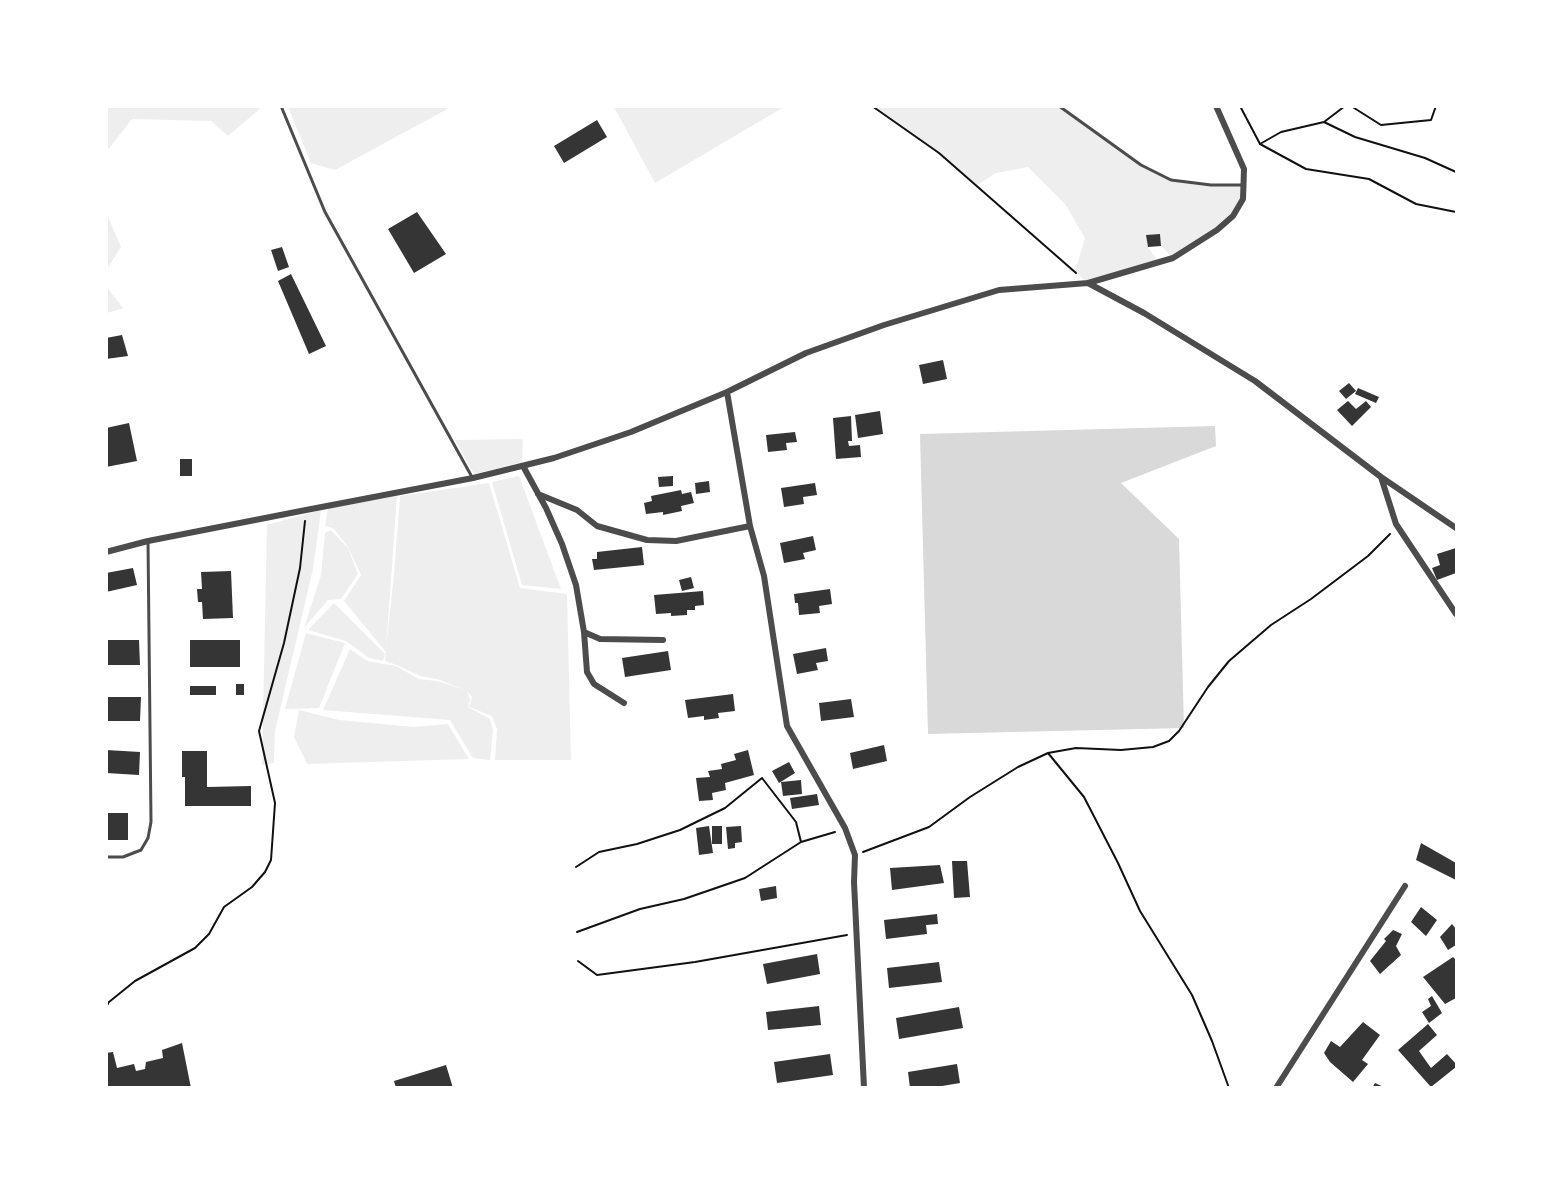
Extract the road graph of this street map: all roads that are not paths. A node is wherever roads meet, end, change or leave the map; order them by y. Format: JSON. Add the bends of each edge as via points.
{"nodes":[{"id":1,"x":281,"y":106,"type":"edge"},
{"id":2,"x":1059,"y":106,"type":"edge"},
{"id":3,"x":1216,"y":106,"type":"edge"},
{"id":4,"x":1244,"y":184,"type":"junction"},
{"id":5,"x":1088,"y":283,"type":"junction"},
{"id":6,"x":727,"y":392,"type":"junction"},
{"id":7,"x":523,"y":466,"type":"junction"},
{"id":8,"x":1381,"y":477,"type":"junction"},
{"id":9,"x":472,"y":478,"type":"junction"},
{"id":10,"x":538,"y":493,"type":"junction"},
{"id":11,"x":750,"y":526,"type":"junction"},
{"id":12,"x":1456,"y":528,"type":"edge"},
{"id":13,"x":148,"y":542,"type":"junction"},
{"id":14,"x":106,"y":552,"type":"edge"},
{"id":15,"x":1456,"y":614,"type":"edge"},
{"id":16,"x":584,"y":632,"type":"junction"},
{"id":17,"x":663,"y":640,"type":"dead end"},
{"id":18,"x":624,"y":703,"type":"dead end"},
{"id":19,"x":106,"y":857,"type":"edge"},
{"id":20,"x":1405,"y":886,"type":"dead end"},
{"id":21,"x":864,"y":1088,"type":"edge"},
{"id":22,"x":1276,"y":1088,"type":"edge"}],
"edges":[{"from":1,"to":9,"type":"lane","via":[[325,212]]},
{"from":2,"to":4,"type":"lane","via":[[1141,165],[1171,180]]},
{"from":3,"to":4,"type":"street","via":[[1244,169]]},
{"from":4,"to":5,"type":"street","via":[[1244,199],[1233,216],[1173,258]]},
{"from":5,"to":6,"type":"street","via":[[999,290],[978,296],[806,353]]},
{"from":5,"to":8,"type":"street","via":[[1255,381]]},
{"from":6,"to":7,"type":"street","via":[[631,432]]},
{"from":6,"to":11,"type":"street"},
{"from":7,"to":9,"type":"street"},
{"from":7,"to":10,"type":"street"},
{"from":8,"to":12,"type":"street"},
{"from":8,"to":15,"type":"street","via":[[1396,525]]},
{"from":9,"to":13,"type":"street"},
{"from":10,"to":11,"type":"street","via":[[578,510],[597,526],[647,540],[676,541]]},
{"from":10,"to":16,"type":"street","via":[[576,585]]},
{"from":11,"to":21,"type":"street","via":[[764,576],[787,726],[845,828],[855,855]]},
{"from":13,"to":14,"type":"street"},
{"from":13,"to":19,"type":"lane","via":[[152,822],[141,850],[123,857]]},
{"from":16,"to":17,"type":"street","via":[[600,639]]},
{"from":16,"to":18,"type":"street","via":[[587,672],[594,684]]},
{"from":20,"to":22,"type":"street"}]}
